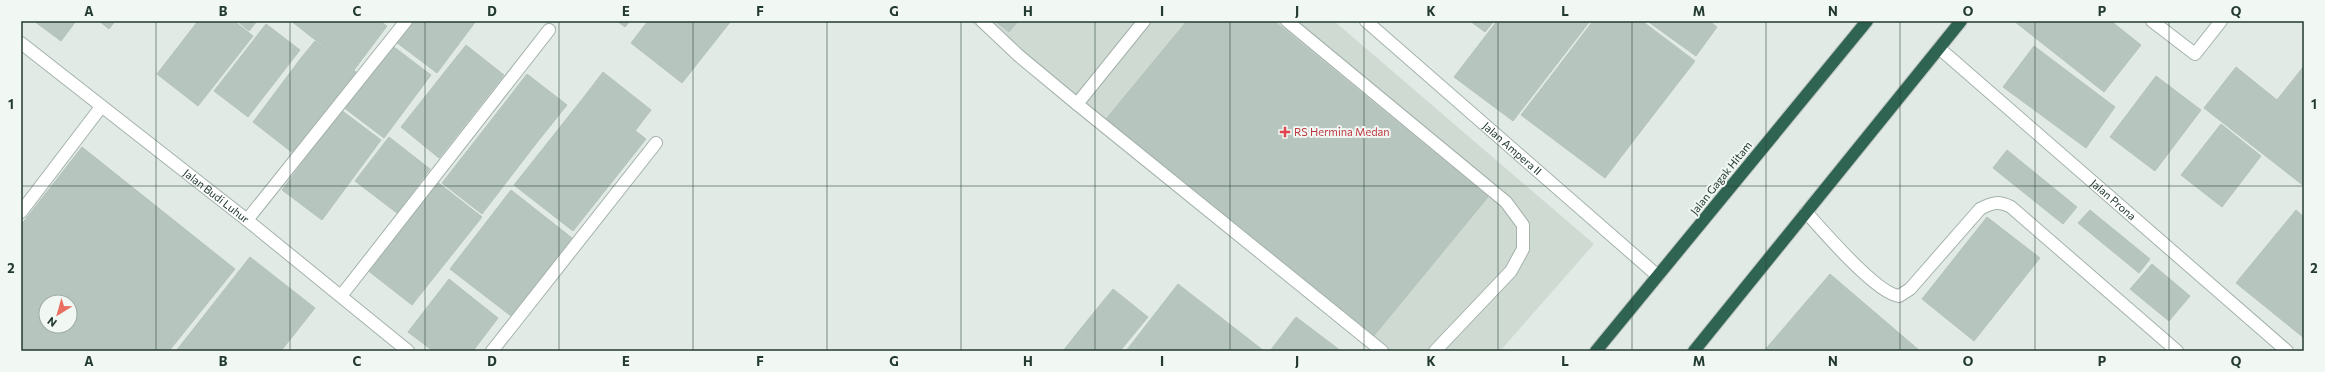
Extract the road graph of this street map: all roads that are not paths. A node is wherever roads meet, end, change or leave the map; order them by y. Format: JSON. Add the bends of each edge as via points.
{"nodes":[{"id":1,"x":406,"y":21,"type":"edge"},
{"id":2,"x":982,"y":21,"type":"edge"},
{"id":3,"x":1144,"y":21,"type":"edge"},
{"id":4,"x":1287,"y":21,"type":"edge"},
{"id":5,"x":1366,"y":21,"type":"edge"},
{"id":6,"x":1867,"y":21,"type":"edge"},
{"id":7,"x":1961,"y":21,"type":"edge"},
{"id":8,"x":2152,"y":21,"type":"edge"},
{"id":9,"x":2221,"y":21,"type":"edge"},
{"id":10,"x":549,"y":30,"type":"dead end"},
{"id":11,"x":21,"y":43,"type":"edge"},
{"id":12,"x":1939,"y":48,"type":"junction"},
{"id":13,"x":1076,"y":104,"type":"junction"},
{"id":14,"x":101,"y":107,"type":"junction"},
{"id":15,"x":656,"y":143,"type":"dead end"},
{"id":16,"x":21,"y":212,"type":"edge"},
{"id":17,"x":1806,"y":212,"type":"junction"},
{"id":18,"x":247,"y":220,"type":"junction"},
{"id":19,"x":1658,"y":276,"type":"junction"},
{"id":20,"x":341,"y":296,"type":"junction"},
{"id":21,"x":408,"y":351,"type":"edge"},
{"id":22,"x":492,"y":351,"type":"edge"},
{"id":23,"x":1382,"y":351,"type":"edge"},
{"id":24,"x":1435,"y":351,"type":"edge"},
{"id":25,"x":1596,"y":351,"type":"edge"},
{"id":26,"x":1694,"y":351,"type":"edge"},
{"id":27,"x":2177,"y":351,"type":"edge"},
{"id":28,"x":2288,"y":351,"type":"edge"}],
"edges":[{"from":1,"to":18,"type":"street"},
{"from":2,"to":13,"type":"street"},
{"from":3,"to":13,"type":"street"},
{"from":4,"to":24,"type":"street","via":[[1506,202],[1523,225],[1523,249],[1511,271]]},
{"from":5,"to":19,"type":"street","name":"Jalan Ampera II"},
{"from":6,"to":19,"type":"highway","name":"Jalan Gagak Hitam"},
{"from":7,"to":12,"type":"highway"},
{"from":8,"to":9,"type":"street","via":[[2194,54]]},
{"from":10,"to":20,"type":"street"},
{"from":11,"to":14,"type":"street","name":"Jalan Budi Luhur"},
{"from":12,"to":17,"type":"highway"},
{"from":12,"to":28,"type":"street","name":"Jalan Prona"},
{"from":13,"to":23,"type":"street"},
{"from":14,"to":16,"type":"street"},
{"from":14,"to":18,"type":"street","name":"Jalan Budi Luhur"},
{"from":15,"to":22,"type":"street"},
{"from":17,"to":26,"type":"highway"},
{"from":17,"to":27,"type":"street","via":[[1840,249],[1886,292],[1899,296],[1910,289],[1980,209],[1995,201],[2003,203],[2011,207]]},
{"from":18,"to":20,"type":"street","name":"Jalan Budi Luhur"},
{"from":19,"to":25,"type":"highway","name":"Jalan Gagak Hitam"},
{"from":20,"to":21,"type":"street","name":"Jalan Budi Luhur"}]}
